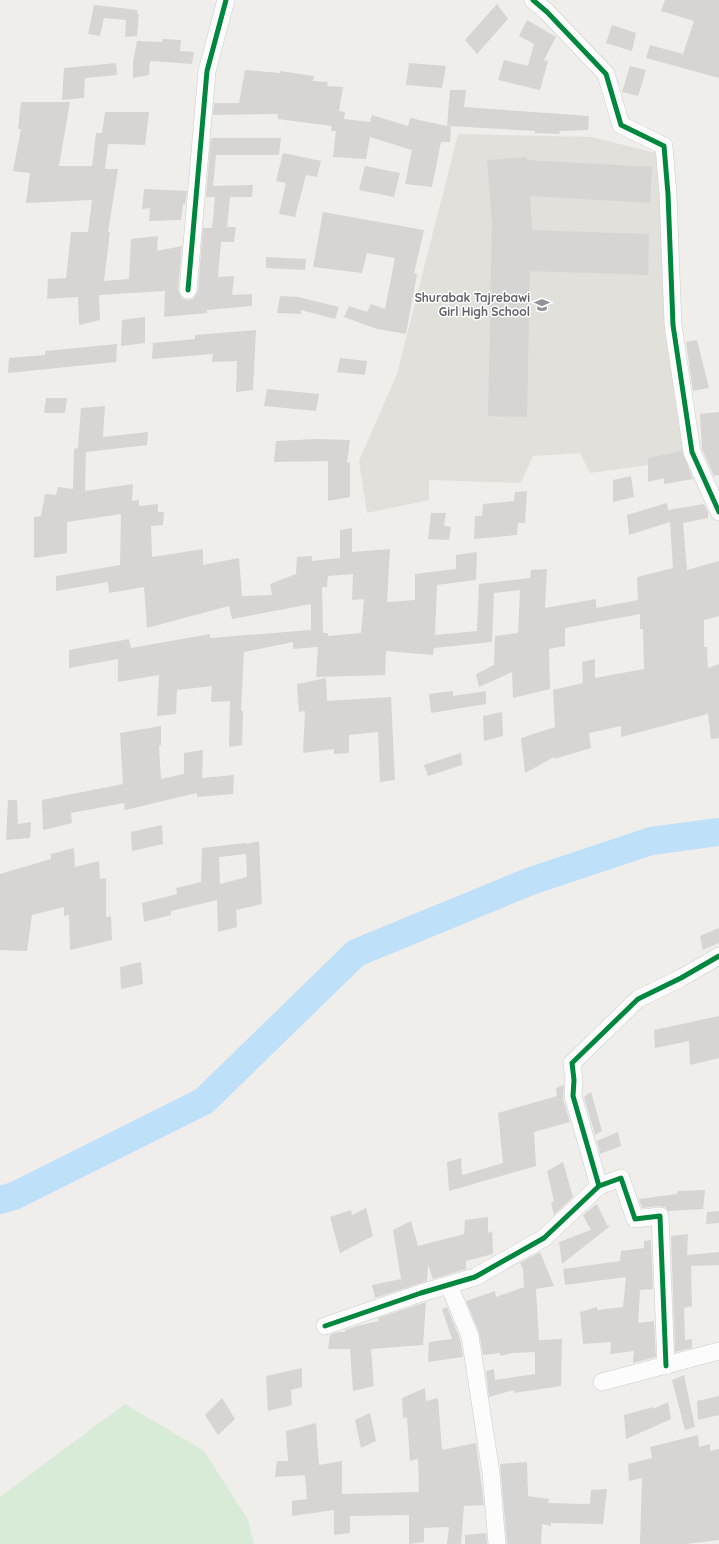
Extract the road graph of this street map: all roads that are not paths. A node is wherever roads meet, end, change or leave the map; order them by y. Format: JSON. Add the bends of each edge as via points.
{"nodes":[{"id":1,"x":226,"y":0,"type":"edge"},
{"id":2,"x":533,"y":0,"type":"edge"},
{"id":3,"x":188,"y":290,"type":"dead end"},
{"id":4,"x":719,"y":512,"type":"edge"},
{"id":5,"x":719,"y":956,"type":"edge"},
{"id":6,"x":600,"y":1186,"type":"junction"},
{"id":7,"x":449,"y":1285,"type":"junction"},
{"id":8,"x":325,"y":1326,"type":"dead end"},
{"id":9,"x":719,"y":1351,"type":"edge"},
{"id":10,"x":666,"y":1366,"type":"junction"},
{"id":11,"x":602,"y":1382,"type":"dead end"},
{"id":12,"x":497,"y":1544,"type":"edge"}],
"edges":[{"from":1,"to":3,"type":"street","via":[[206,71]]},
{"from":2,"to":4,"type":"street","via":[[606,74],[621,125],[664,146],[673,325],[692,452]]},
{"from":5,"to":6,"type":"street","via":[[638,999],[572,1063],[573,1096]]},
{"from":6,"to":7,"type":"street","via":[[544,1238],[475,1277]]},
{"from":6,"to":10,"type":"street","via":[[621,1178],[635,1219],[660,1216]]},
{"from":7,"to":8,"type":"street"},
{"from":7,"to":12,"type":"street","via":[[470,1336],[491,1473]]},
{"from":9,"to":10,"type":"street"},
{"from":10,"to":11,"type":"street"}]}
